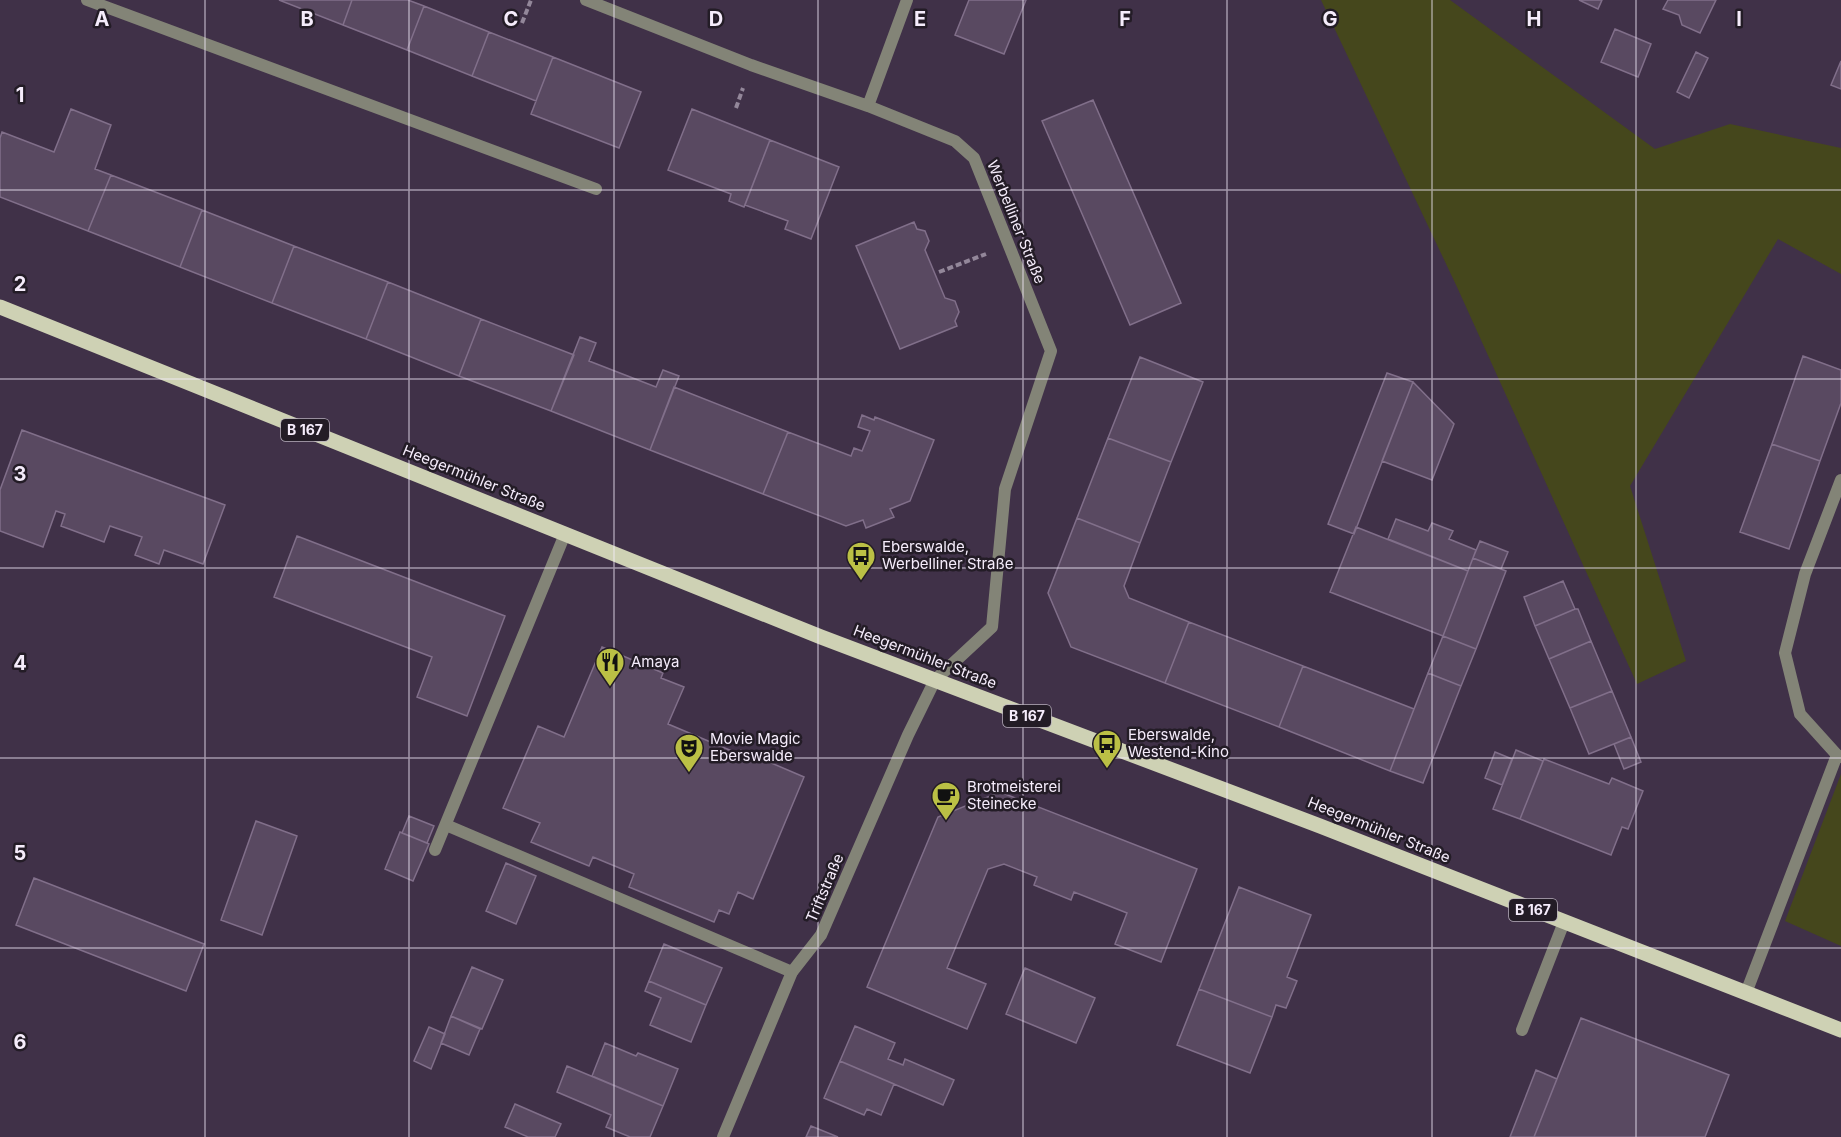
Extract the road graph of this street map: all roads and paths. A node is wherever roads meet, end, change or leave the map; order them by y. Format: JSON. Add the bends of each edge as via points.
{"nodes":[{"id":1,"x":87,"y":0,"type":"edge"},
{"id":2,"x":531,"y":0,"type":"edge"},
{"id":3,"x":586,"y":0,"type":"edge"},
{"id":4,"x":907,"y":0,"type":"edge"},
{"id":5,"x":522,"y":23,"type":"dead end"},
{"id":6,"x":868,"y":106,"type":"junction"},
{"id":7,"x":596,"y":189,"type":"dead end"},
{"id":8,"x":1009,"y":245,"type":"junction"},
{"id":9,"x":939,"y":272,"type":"dead end"},
{"id":10,"x":0,"y":307,"type":"edge"},
{"id":11,"x":1841,"y":480,"type":"edge"},
{"id":12,"x":565,"y":534,"type":"junction"},
{"id":13,"x":935,"y":680,"type":"junction"},
{"id":14,"x":1839,"y":756,"type":"edge"},
{"id":15,"x":446,"y":825,"type":"junction"},
{"id":16,"x":435,"y":850,"type":"dead end"},
{"id":17,"x":1564,"y":922,"type":"junction"},
{"id":18,"x":792,"y":972,"type":"junction"},
{"id":19,"x":1746,"y":993,"type":"junction"},
{"id":20,"x":1522,"y":1030,"type":"dead end"},
{"id":21,"x":1841,"y":1030,"type":"edge"},
{"id":22,"x":723,"y":1137,"type":"edge"}],
"edges":[{"from":1,"to":7,"type":"street"},
{"from":2,"to":5,"type":"path"},
{"from":3,"to":6,"type":"street","name":"Werbelliner Straße"},
{"from":4,"to":6,"type":"street"},
{"from":6,"to":8,"type":"street","name":"Werbelliner Straße","via":[[955,141],[974,158]]},
{"from":8,"to":9,"type":"path"},
{"from":8,"to":13,"type":"street","name":"Werbelliner Straße","via":[[1051,351],[1005,489],[992,627]]},
{"from":10,"to":12,"type":"main road","name":"Heegermühler Straße","number":"B 167"},
{"from":11,"to":14,"type":"street","via":[[1805,574],[1785,653],[1800,714]]},
{"from":12,"to":13,"type":"main road","name":"Heegermühler Straße","number":"B 167"},
{"from":12,"to":15,"type":"street"},
{"from":13,"to":17,"type":"main road","name":"Heegermühler Straße","number":"B 167"},
{"from":13,"to":18,"type":"street","name":"Triftstraße","via":[[822,935]]},
{"from":14,"to":19,"type":"street"},
{"from":15,"to":16,"type":"street"},
{"from":15,"to":18,"type":"street"},
{"from":17,"to":19,"type":"main road","name":"Heegermühler Straße","number":"B 167"},
{"from":17,"to":20,"type":"street"},
{"from":18,"to":22,"type":"street","name":"Triftstraße"},
{"from":19,"to":21,"type":"main road","name":"Heegermühler Straße","number":"B 167"}]}
